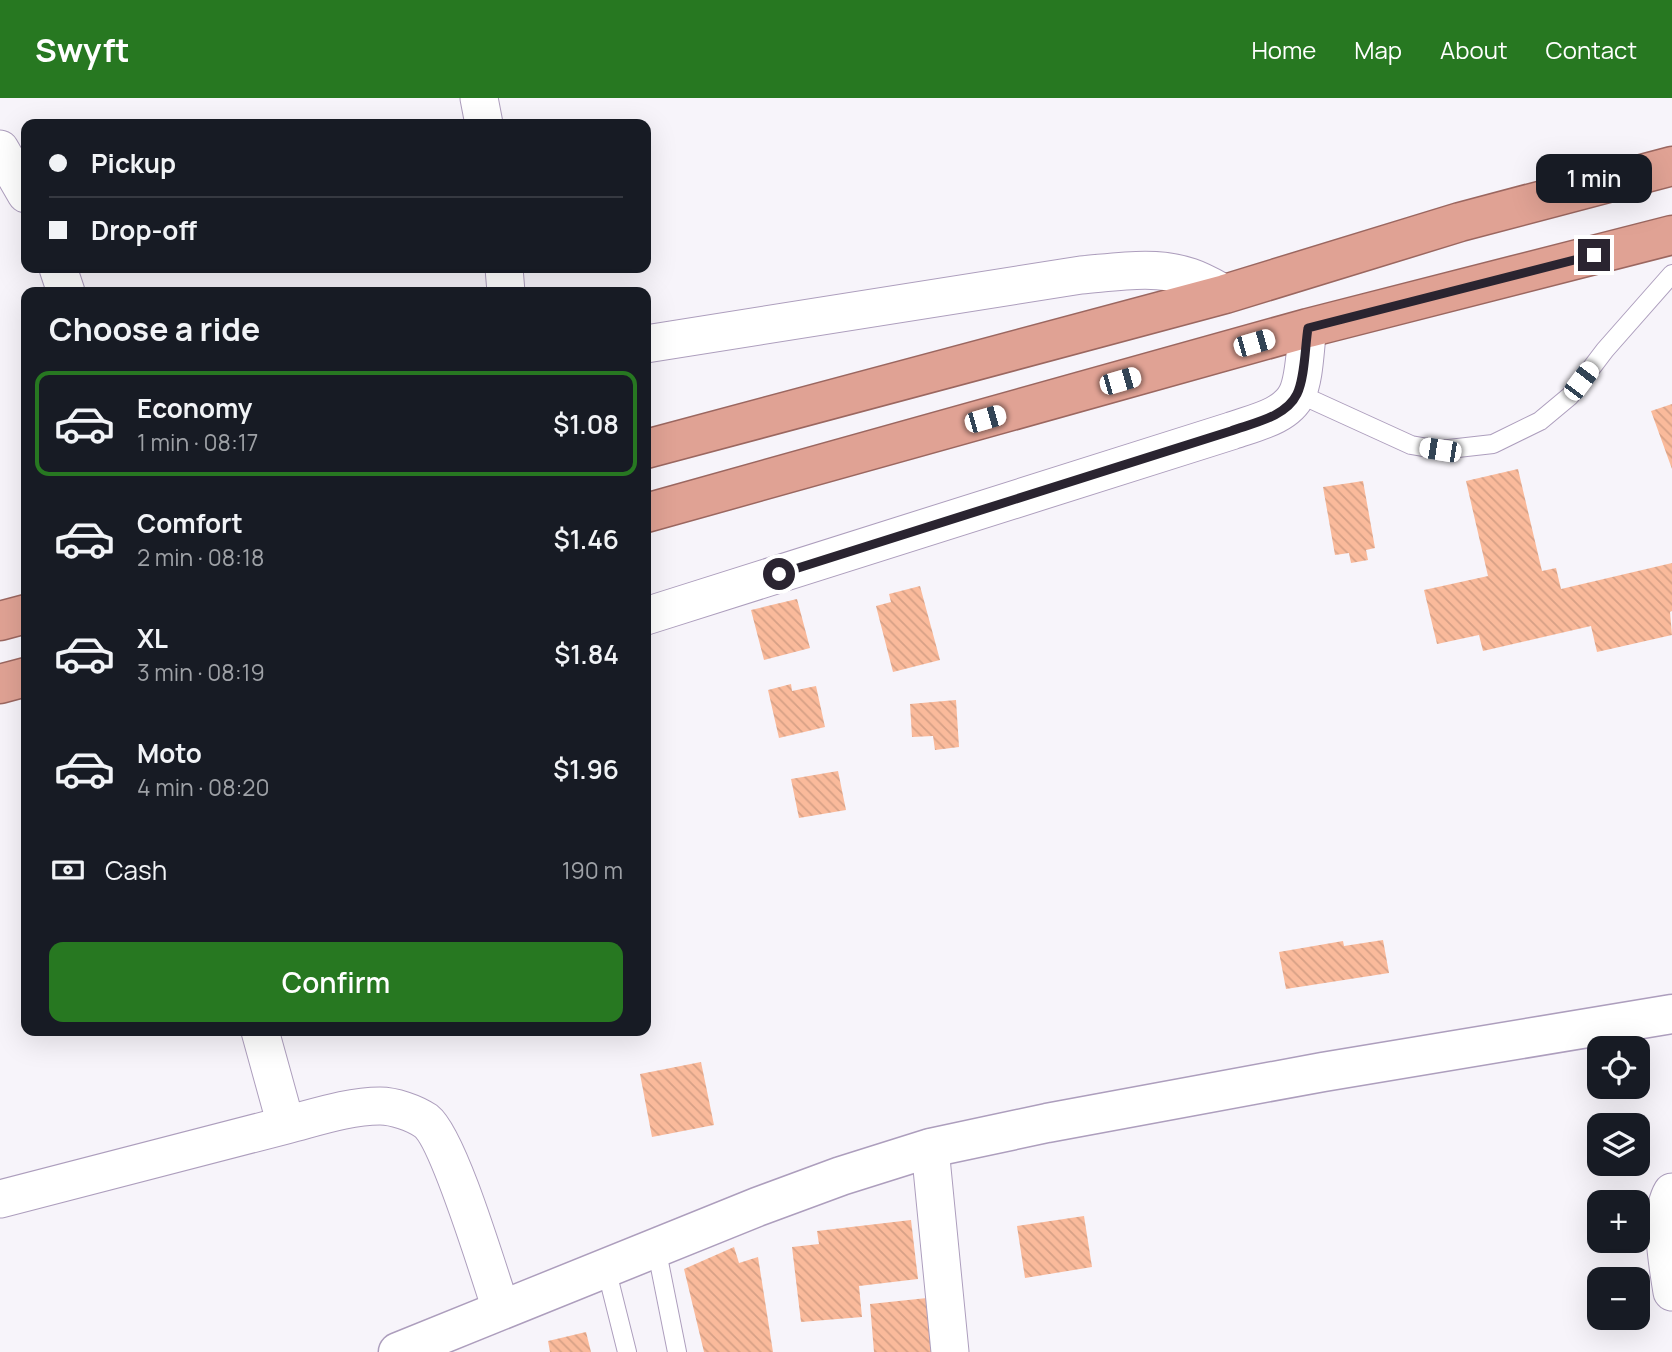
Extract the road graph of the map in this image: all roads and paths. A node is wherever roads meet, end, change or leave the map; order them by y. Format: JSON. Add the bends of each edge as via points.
{"nodes":[{"id":1,"x":479,"y":98,"type":"edge"},
{"id":2,"x":483,"y":119,"type":"edge"},
{"id":3,"x":0,"y":149,"type":"edge"},
{"id":4,"x":1672,"y":166,"type":"edge"},
{"id":5,"x":21,"y":185,"type":"edge"},
{"id":6,"x":1672,"y":235,"type":"edge"},
{"id":7,"x":1672,"y":274,"type":"edge"},
{"id":8,"x":1225,"y":294,"type":"junction"},
{"id":9,"x":1308,"y":328,"type":"junction"},
{"id":10,"x":651,"y":343,"type":"edge"},
{"id":11,"x":1297,"y":393,"type":"junction"},
{"id":12,"x":651,"y":448,"type":"edge"},
{"id":13,"x":651,"y":512,"type":"edge"},
{"id":14,"x":651,"y":614,"type":"edge"},
{"id":15,"x":21,"y":615,"type":"edge"},
{"id":16,"x":0,"y":621,"type":"edge"},
{"id":17,"x":21,"y":678,"type":"edge"},
{"id":18,"x":0,"y":684,"type":"edge"},
{"id":19,"x":1672,"y":1014,"type":"edge"},
{"id":20,"x":261,"y":1036,"type":"edge"},
{"id":21,"x":286,"y":1125,"type":"junction"},
{"id":22,"x":930,"y":1148,"type":"junction"},
{"id":23,"x":1672,"y":1192,"type":"edge"},
{"id":24,"x":0,"y":1199,"type":"edge"},
{"id":25,"x":656,"y":1247,"type":"junction"},
{"id":26,"x":606,"y":1268,"type":"junction"},
{"id":27,"x":1672,"y":1292,"type":"edge"},
{"id":28,"x":501,"y":1309,"type":"junction"},
{"id":29,"x":398,"y":1352,"type":"edge"},
{"id":30,"x":627,"y":1352,"type":"edge"},
{"id":31,"x":677,"y":1352,"type":"edge"},
{"id":32,"x":950,"y":1352,"type":"edge"}],
"edges":[{"from":1,"to":2,"type":"street"},
{"from":3,"to":5,"type":"street"},
{"from":4,"to":8,"type":"highway","via":[[1460,222]]},
{"from":6,"to":9,"type":"highway"},
{"from":7,"to":11,"type":"lane","via":[[1570,396],[1539,421],[1493,444],[1440,450],[1411,445]]},
{"from":8,"to":10,"type":"street","via":[[1192,277],[1170,272],[1081,275]]},
{"from":8,"to":12,"type":"highway"},
{"from":9,"to":11,"type":"street"},
{"from":9,"to":13,"type":"highway"},
{"from":11,"to":14,"type":"street","via":[[1270,417],[1231,431]]},
{"from":15,"to":16,"type":"highway"},
{"from":17,"to":18,"type":"highway"},
{"from":19,"to":22,"type":"street","via":[[1309,1074]]},
{"from":20,"to":21,"type":"street"},
{"from":21,"to":24,"type":"street"},
{"from":21,"to":28,"type":"street","via":[[382,1106],[427,1122],[446,1154]]},
{"from":22,"to":25,"type":"street","via":[[841,1176]]},
{"from":22,"to":32,"type":"street"},
{"from":23,"to":27,"type":"street","via":[[1665,1217]]},
{"from":25,"to":26,"type":"street"},
{"from":25,"to":31,"type":"lane"},
{"from":26,"to":28,"type":"street"},
{"from":26,"to":30,"type":"lane"},
{"from":28,"to":29,"type":"street"}]}
